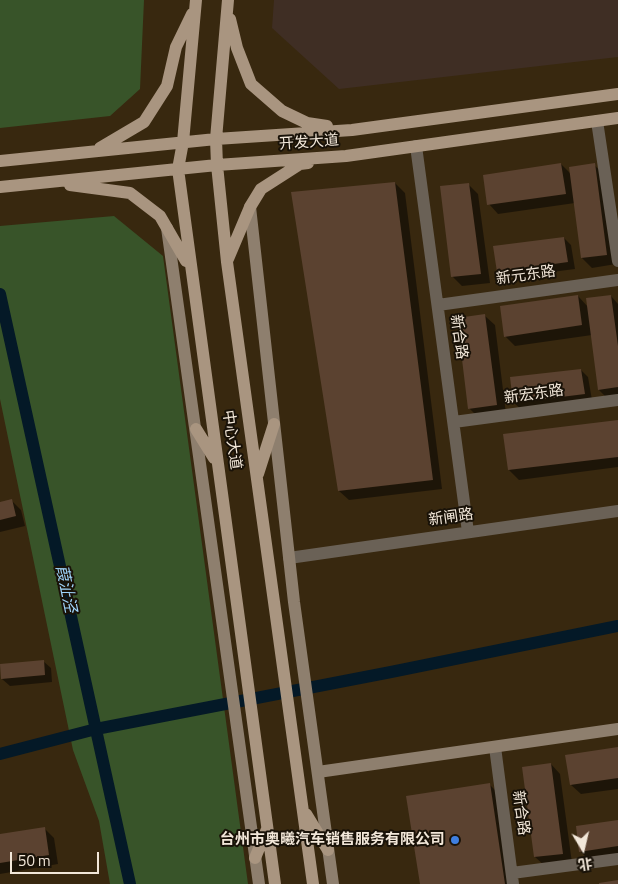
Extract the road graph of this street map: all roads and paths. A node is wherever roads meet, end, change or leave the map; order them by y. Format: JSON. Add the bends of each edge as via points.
{"nodes":[{"id":1,"x":196,"y":2,"type":"edge"},
{"id":2,"x":228,"y":4,"type":"edge"},
{"id":3,"x":618,"y":94,"type":"edge"},
{"id":4,"x":618,"y":118,"type":"edge"},
{"id":5,"x":597,"y":121,"type":"junction"},
{"id":6,"x":352,"y":130,"type":"junction"},
{"id":7,"x":216,"y":139,"type":"junction"},
{"id":8,"x":183,"y":142,"type":"junction"},
{"id":9,"x":416,"y":146,"type":"junction"},
{"id":10,"x":93,"y":152,"type":"junction"},
{"id":11,"x":346,"y":156,"type":"junction"},
{"id":12,"x":0,"y":161,"type":"edge"},
{"id":13,"x":217,"y":165,"type":"junction"},
{"id":14,"x":178,"y":169,"type":"junction"},
{"id":15,"x":45,"y":182,"type":"junction"},
{"id":16,"x":0,"y":187,"type":"edge"},
{"id":17,"x":250,"y":207,"type":"junction"},
{"id":18,"x":166,"y":226,"type":"junction"},
{"id":19,"x":618,"y":261,"type":"edge"},
{"id":20,"x":227,"y":262,"type":"junction"},
{"id":21,"x":192,"y":272,"type":"junction"},
{"id":22,"x":618,"y":280,"type":"edge"},
{"id":23,"x":438,"y":305,"type":"junction"},
{"id":24,"x":618,"y":400,"type":"edge"},
{"id":25,"x":454,"y":422,"type":"junction"},
{"id":26,"x":274,"y":424,"type":"junction"},
{"id":27,"x":196,"y":428,"type":"junction"},
{"id":28,"x":218,"y":463,"type":"junction"},
{"id":29,"x":257,"y":479,"type":"junction"},
{"id":30,"x":618,"y":511,"type":"edge"},
{"id":31,"x":468,"y":532,"type":"junction"},
{"id":32,"x":289,"y":558,"type":"junction"},
{"id":33,"x":618,"y":729,"type":"edge"},
{"id":34,"x":495,"y":747,"type":"junction"},
{"id":35,"x":318,"y":772,"type":"junction"},
{"id":36,"x":303,"y":808,"type":"junction"},
{"id":37,"x":267,"y":830,"type":"junction"},
{"id":38,"x":328,"y":850,"type":"junction"},
{"id":39,"x":255,"y":858,"type":"junction"},
{"id":40,"x":618,"y":859,"type":"edge"},
{"id":41,"x":513,"y":878,"type":"edge"},
{"id":42,"x":259,"y":884,"type":"edge"},
{"id":43,"x":275,"y":884,"type":"edge"},
{"id":44,"x":313,"y":884,"type":"edge"},
{"id":45,"x":333,"y":884,"type":"edge"}],
"edges":[{"from":1,"to":8,"type":"main road","name":"中心大道"},
{"from":1,"to":10,"type":"main road","via":[[176,47],[167,86],[144,122]]},
{"from":2,"to":6,"type":"main road","via":[[237,48],[251,84],[282,110],[307,123]]},
{"from":2,"to":7,"type":"main road","name":"中心大道"},
{"from":3,"to":6,"type":"main road","name":"开发大道"},
{"from":4,"to":5,"type":"main road","name":"开发大道"},
{"from":5,"to":9,"type":"main road","name":"开发大道"},
{"from":5,"to":19,"type":"street"},
{"from":6,"to":7,"type":"main road","name":"开发大道"},
{"from":7,"to":8,"type":"main road","name":"开发大道"},
{"from":7,"to":13,"type":"main road","name":"中心大道"},
{"from":8,"to":10,"type":"main road","name":"开发大道"},
{"from":8,"to":14,"type":"main road","name":"中心大道"},
{"from":9,"to":11,"type":"main road","name":"开发大道"},
{"from":9,"to":23,"type":"street","name":"新合路"},
{"from":10,"to":12,"type":"main road","name":"开发大道"},
{"from":11,"to":13,"type":"main road","name":"开发大道"},
{"from":11,"to":17,"type":"main road","via":[[300,164],[261,189]]},
{"from":13,"to":14,"type":"main road","name":"开发大道"},
{"from":13,"to":20,"type":"main road","name":"中心大道"},
{"from":14,"to":15,"type":"main road","name":"开发大道"},
{"from":14,"to":21,"type":"main road","name":"中心大道"},
{"from":15,"to":16,"type":"main road","name":"开发大道"},
{"from":15,"to":18,"type":"main road","via":[[130,193],[160,216]]},
{"from":17,"to":20,"type":"main road"},
{"from":17,"to":26,"type":"main road"},
{"from":18,"to":21,"type":"main road"},
{"from":18,"to":27,"type":"main road"},
{"from":20,"to":29,"type":"main road","name":"中心大道"},
{"from":21,"to":28,"type":"main road","name":"中心大道"},
{"from":22,"to":23,"type":"street","name":"新元东路"},
{"from":23,"to":25,"type":"street","name":"新合路"},
{"from":24,"to":25,"type":"street","name":"新宏东路"},
{"from":25,"to":31,"type":"street","name":"新合路"},
{"from":26,"to":29,"type":"main road"},
{"from":26,"to":32,"type":"main road"},
{"from":27,"to":28,"type":"main road"},
{"from":27,"to":39,"type":"main road"},
{"from":28,"to":37,"type":"main road","name":"中心大道"},
{"from":29,"to":36,"type":"main road","name":"中心大道"},
{"from":30,"to":31,"type":"street","name":"新闸路"},
{"from":31,"to":32,"type":"street","name":"新闸路"},
{"from":32,"to":35,"type":"main road"},
{"from":33,"to":34,"type":"main road"},
{"from":34,"to":35,"type":"main road"},
{"from":34,"to":41,"type":"street","name":"新合路"},
{"from":35,"to":38,"type":"main road"},
{"from":36,"to":38,"type":"main road"},
{"from":36,"to":44,"type":"main road","name":"中心大道"},
{"from":37,"to":39,"type":"main road"},
{"from":37,"to":43,"type":"main road","name":"中心大道"},
{"from":38,"to":45,"type":"main road"},
{"from":39,"to":42,"type":"main road"},
{"from":40,"to":41,"type":"street"}]}
